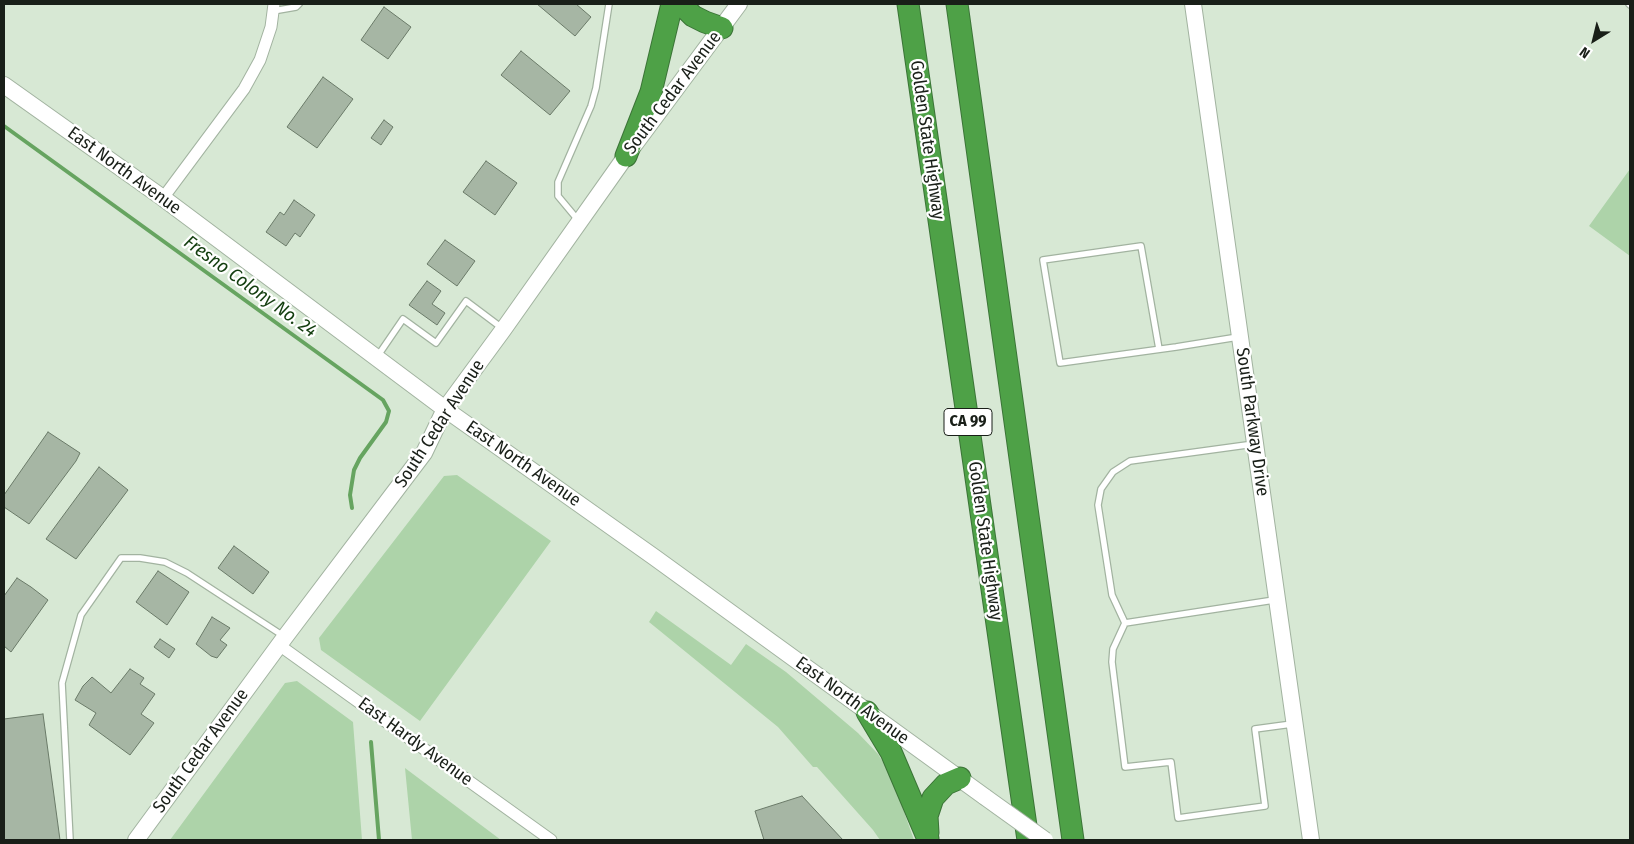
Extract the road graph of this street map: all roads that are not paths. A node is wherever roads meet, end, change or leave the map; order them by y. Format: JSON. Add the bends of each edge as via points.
{"nodes":[{"id":1,"x":299,"y":4,"type":"edge"},
{"id":2,"x":609,"y":4,"type":"edge"},
{"id":3,"x":672,"y":4,"type":"edge"},
{"id":4,"x":681,"y":4,"type":"edge"},
{"id":5,"x":739,"y":4,"type":"edge"},
{"id":6,"x":908,"y":4,"type":"edge"},
{"id":7,"x":957,"y":4,"type":"edge"},
{"id":8,"x":1193,"y":4,"type":"edge"},
{"id":9,"x":274,"y":8,"type":"edge"},
{"id":10,"x":722,"y":28,"type":"junction"},
{"id":11,"x":4,"y":85,"type":"edge"},
{"id":12,"x":626,"y":156,"type":"junction"},
{"id":13,"x":163,"y":198,"type":"junction"},
{"id":14,"x":579,"y":222,"type":"junction"},
{"id":15,"x":503,"y":330,"type":"junction"},
{"id":16,"x":1240,"y":337,"type":"junction"},
{"id":17,"x":1159,"y":349,"type":"junction"},
{"id":18,"x":376,"y":358,"type":"junction"},
{"id":19,"x":445,"y":409,"type":"junction"},
{"id":20,"x":1255,"y":444,"type":"junction"},
{"id":21,"x":1277,"y":600,"type":"junction"},
{"id":22,"x":1125,"y":623,"type":"junction"},
{"id":23,"x":282,"y":641,"type":"junction"},
{"id":24,"x":867,"y":712,"type":"junction"},
{"id":25,"x":1294,"y":724,"type":"junction"},
{"id":26,"x":960,"y":778,"type":"junction"},
{"id":27,"x":70,"y":840,"type":"edge"},
{"id":28,"x":136,"y":840,"type":"edge"},
{"id":29,"x":551,"y":840,"type":"edge"},
{"id":30,"x":928,"y":840,"type":"edge"},
{"id":31,"x":1028,"y":840,"type":"edge"},
{"id":32,"x":1045,"y":840,"type":"edge"},
{"id":33,"x":1073,"y":840,"type":"edge"},
{"id":34,"x":1311,"y":840,"type":"edge"}],
"edges":[{"from":1,"to":9,"type":"lane"},
{"from":2,"to":14,"type":"lane","via":[[591,106],[558,182],[558,196]]},
{"from":3,"to":12,"type":"highway","via":[[651,92]]},
{"from":4,"to":10,"type":"highway","via":[[693,16]]},
{"from":5,"to":10,"type":"street","name":"South Cedar Avenue"},
{"from":6,"to":31,"type":"highway","name":"Golden State Highway","number":"CA 99"},
{"from":7,"to":33,"type":"highway","number":"CA 99"},
{"from":8,"to":16,"type":"street","name":"South Parkway Drive"},
{"from":9,"to":13,"type":"street","via":[[260,60],[244,89]]},
{"from":10,"to":12,"type":"street","name":"South Cedar Avenue"},
{"from":11,"to":13,"type":"street","name":"East North Avenue"},
{"from":12,"to":14,"type":"street","name":"South Cedar Avenue"},
{"from":13,"to":18,"type":"street","name":"East North Avenue"},
{"from":14,"to":15,"type":"street","name":"South Cedar Avenue"},
{"from":15,"to":18,"type":"lane","via":[[466,301],[436,343],[403,319]]},
{"from":15,"to":19,"type":"street","name":"South Cedar Avenue"},
{"from":16,"to":17,"type":"lane"},
{"from":16,"to":20,"type":"street","name":"South Parkway Drive"},
{"from":17,"to":17,"type":"lane","via":[[1060,363],[1043,260],[1141,246]]},
{"from":18,"to":19,"type":"street","name":"East North Avenue"},
{"from":19,"to":23,"type":"street","name":"South Cedar Avenue","via":[[424,454]]},
{"from":19,"to":24,"type":"street","name":"East North Avenue"},
{"from":20,"to":21,"type":"street","name":"South Parkway Drive"},
{"from":20,"to":22,"type":"lane","via":[[1130,461],[1112,472],[1101,489],[1098,505],[1112,596]]},
{"from":21,"to":22,"type":"lane"},
{"from":21,"to":25,"type":"street","name":"South Parkway Drive"},
{"from":22,"to":25,"type":"lane","via":[[1113,649],[1112,662],[1125,767],[1171,762],[1178,818],[1265,806],[1255,729]]},
{"from":23,"to":27,"type":"lane","via":[[187,573],[165,562],[121,558],[81,615],[62,683]]},
{"from":23,"to":28,"type":"street","name":"South Cedar Avenue"},
{"from":23,"to":29,"type":"street","name":"East Hardy Avenue"},
{"from":24,"to":26,"type":"street","name":"East North Avenue"},
{"from":24,"to":30,"type":"highway","via":[[891,752]]},
{"from":25,"to":34,"type":"street","name":"South Parkway Drive"},
{"from":26,"to":30,"type":"highway","via":[[946,784],[933,798],[927,816]]},
{"from":26,"to":32,"type":"street","name":"East North Avenue","bridge":true}]}
